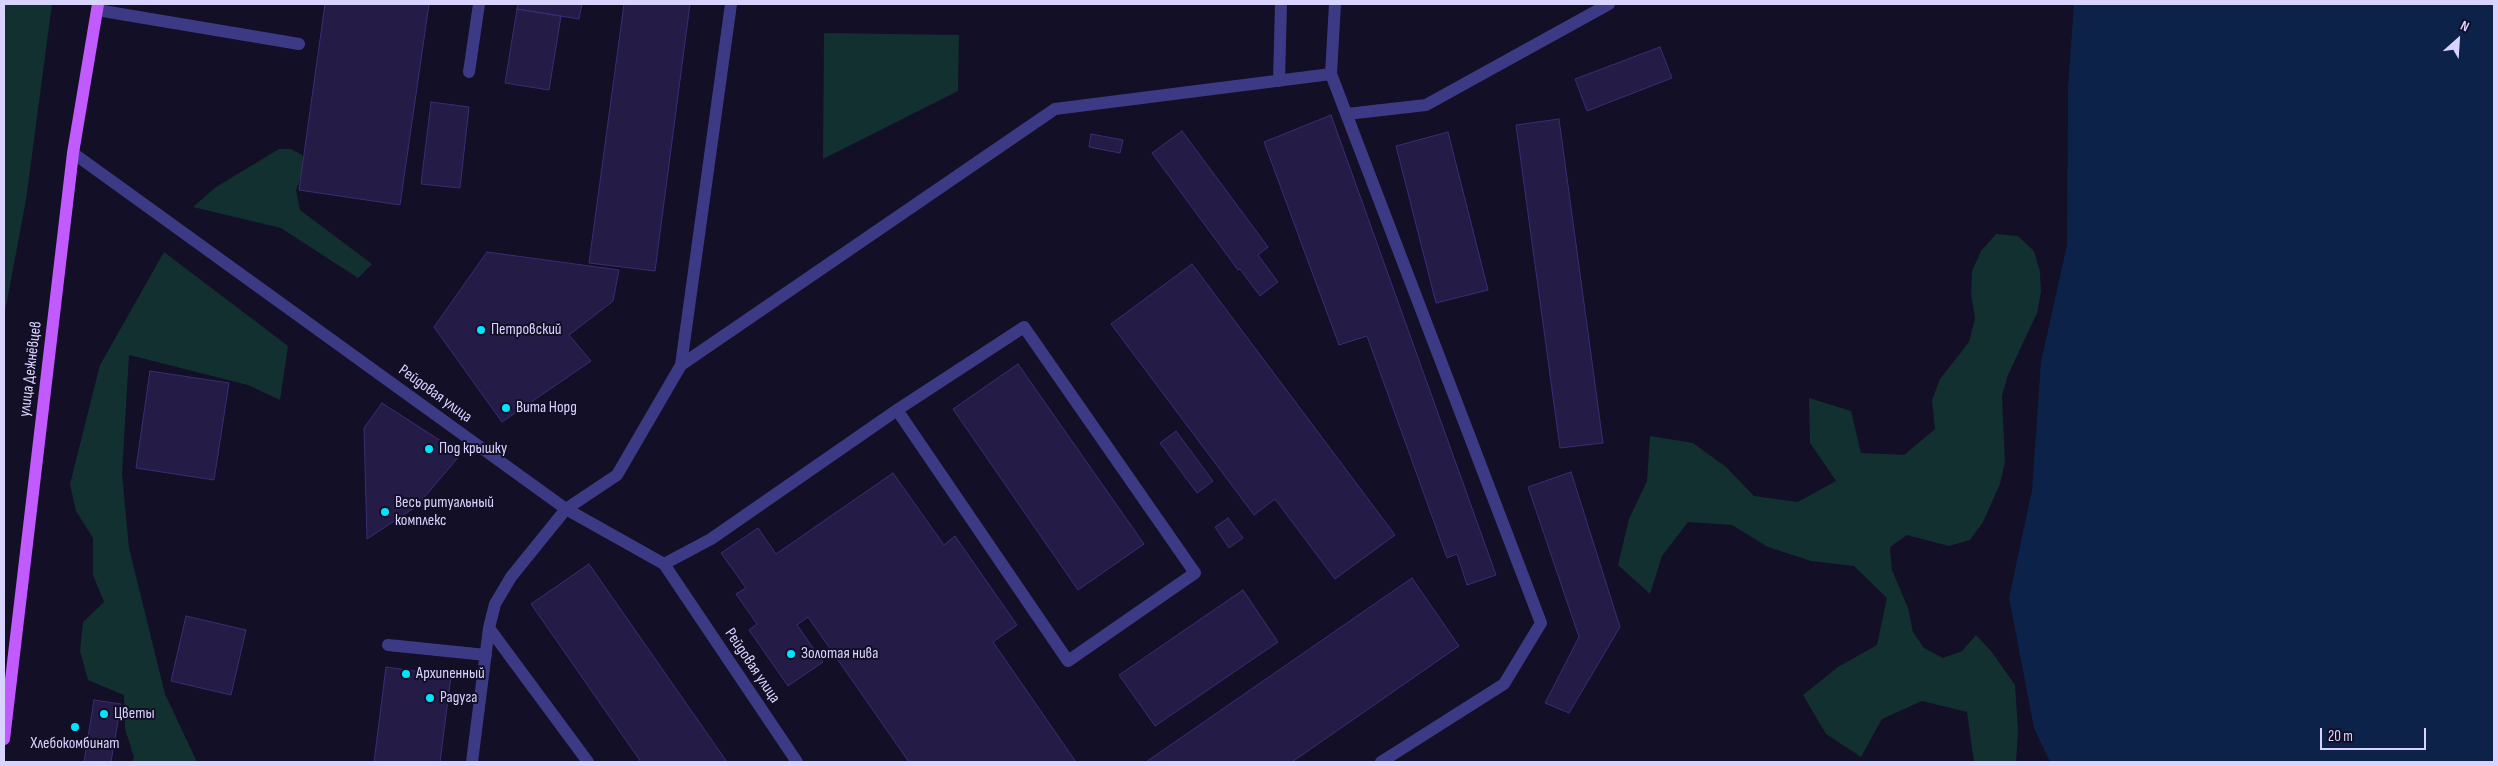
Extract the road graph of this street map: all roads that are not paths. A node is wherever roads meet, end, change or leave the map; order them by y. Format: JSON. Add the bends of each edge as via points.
{"nodes":[{"id":1,"x":479,"y":4,"type":"edge"},
{"id":2,"x":731,"y":4,"type":"edge"},
{"id":3,"x":1282,"y":4,"type":"edge"},
{"id":4,"x":1336,"y":4,"type":"edge"},
{"id":5,"x":1610,"y":4,"type":"edge"},
{"id":6,"x":97,"y":7,"type":"edge"},
{"id":7,"x":299,"y":44,"type":"dead end"},
{"id":8,"x":468,"y":72,"type":"dead end"},
{"id":9,"x":1331,"y":74,"type":"junction"},
{"id":10,"x":1279,"y":81,"type":"junction"},
{"id":11,"x":1346,"y":114,"type":"junction"},
{"id":12,"x":73,"y":153,"type":"junction"},
{"id":13,"x":680,"y":365,"type":"junction"},
{"id":14,"x":898,"y":410,"type":"junction"},
{"id":15,"x":566,"y":509,"type":"junction"},
{"id":16,"x":664,"y":564,"type":"junction"},
{"id":17,"x":489,"y":628,"type":"junction"},
{"id":18,"x":388,"y":645,"type":"dead end"},
{"id":19,"x":486,"y":655,"type":"junction"},
{"id":20,"x":4,"y":739,"type":"edge"},
{"id":21,"x":472,"y":762,"type":"edge"},
{"id":22,"x":588,"y":762,"type":"edge"},
{"id":23,"x":797,"y":762,"type":"edge"},
{"id":24,"x":1381,"y":762,"type":"edge"}],
"edges":[{"from":1,"to":8,"type":"street"},
{"from":2,"to":13,"type":"street"},
{"from":3,"to":10,"type":"street"},
{"from":4,"to":9,"type":"street"},
{"from":5,"to":11,"type":"street","via":[[1426,105]]},
{"from":6,"to":7,"type":"street"},
{"from":6,"to":12,"type":"main road","name":"улица Дежнёвцев"},
{"from":9,"to":10,"type":"street"},
{"from":9,"to":11,"type":"street"},
{"from":10,"to":13,"type":"street","via":[[1055,109]]},
{"from":11,"to":24,"type":"street","via":[[1541,622],[1504,684]]},
{"from":12,"to":15,"type":"street","name":"Рейдовая улица"},
{"from":12,"to":20,"type":"main road","name":"улица Дежнёвцев"},
{"from":13,"to":15,"type":"street","via":[[617,476]]},
{"from":14,"to":14,"type":"street","via":[[1024,327],[1195,573],[1068,661]]},
{"from":14,"to":16,"type":"street","via":[[711,539]]},
{"from":15,"to":16,"type":"street","name":"Рейдовая улица"},
{"from":15,"to":17,"type":"street","via":[[511,577],[496,604]]},
{"from":16,"to":23,"type":"street","name":"Рейдовая улица"},
{"from":17,"to":19,"type":"street"},
{"from":17,"to":22,"type":"street"},
{"from":18,"to":19,"type":"street"},
{"from":19,"to":21,"type":"street"}]}
